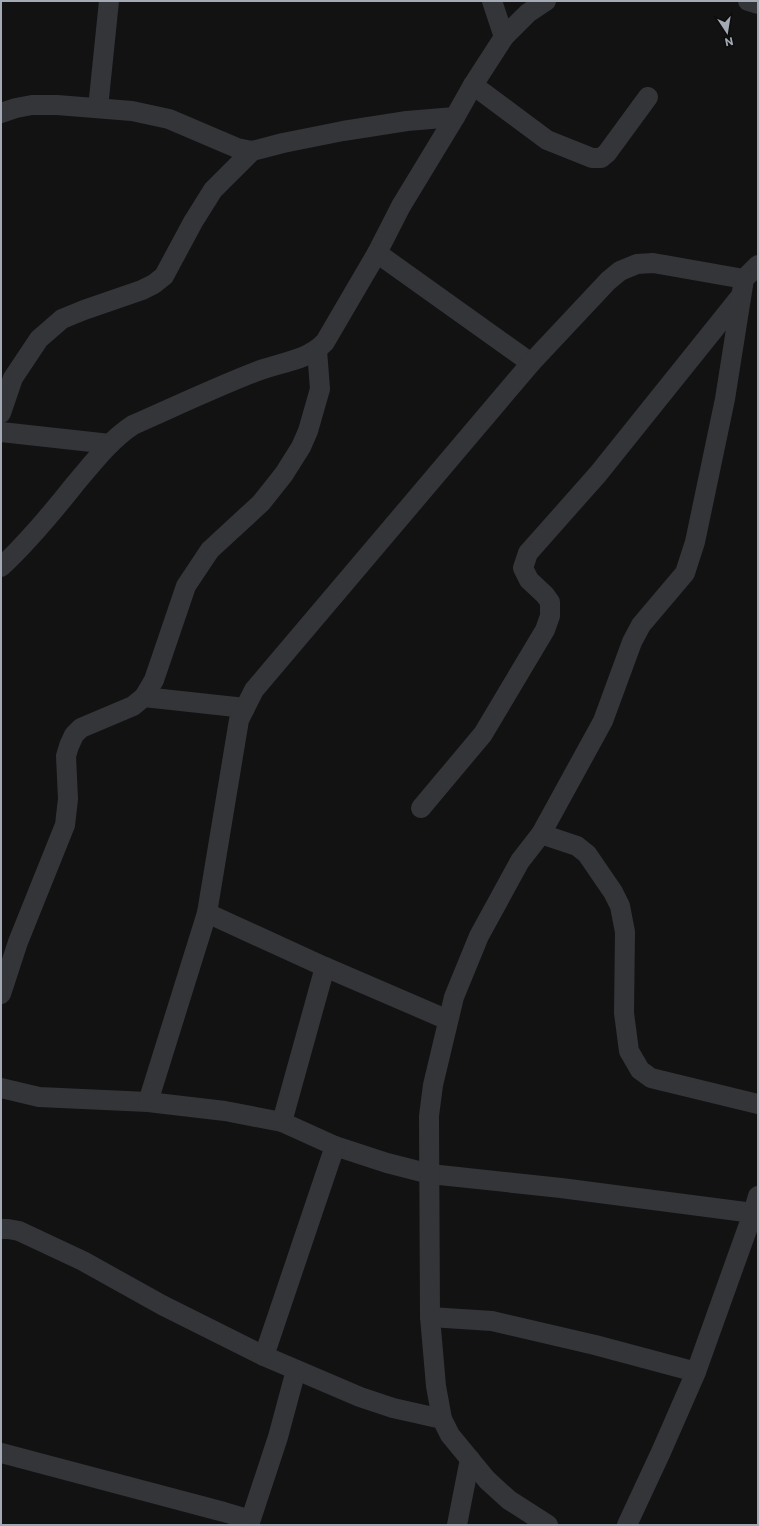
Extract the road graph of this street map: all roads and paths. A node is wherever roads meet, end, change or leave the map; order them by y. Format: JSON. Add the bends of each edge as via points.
{"nodes":[{"id":1,"x":109,"y":1,"type":"edge"},
{"id":2,"x":492,"y":1,"type":"edge"},
{"id":3,"x":546,"y":1,"type":"edge"},
{"id":4,"x":748,"y":1,"type":"edge"},
{"id":5,"x":758,"y":4,"type":"edge"},
{"id":6,"x":504,"y":38,"type":"junction"},
{"id":7,"x":473,"y":85,"type":"junction"},
{"id":8,"x":648,"y":98,"type":"dead end"},
{"id":9,"x":98,"y":108,"type":"junction"},
{"id":10,"x":1,"y":113,"type":"edge"},
{"id":11,"x":456,"y":117,"type":"junction"},
{"id":12,"x":252,"y":151,"type":"junction"},
{"id":13,"x":377,"y":253,"type":"junction"},
{"id":14,"x":758,"y":265,"type":"edge"},
{"id":15,"x":743,"y":287,"type":"junction"},
{"id":16,"x":317,"y":350,"type":"junction"},
{"id":17,"x":531,"y":364,"type":"junction"},
{"id":18,"x":1,"y":413,"type":"edge"},
{"id":19,"x":1,"y":432,"type":"edge"},
{"id":20,"x":110,"y":444,"type":"junction"},
{"id":21,"x":1,"y":567,"type":"edge"},
{"id":22,"x":144,"y":697,"type":"junction"},
{"id":23,"x":245,"y":708,"type":"junction"},
{"id":24,"x":421,"y":808,"type":"dead end"},
{"id":25,"x":541,"y":834,"type":"junction"},
{"id":26,"x":207,"y":913,"type":"junction"},
{"id":27,"x":325,"y":967,"type":"junction"},
{"id":28,"x":1,"y":994,"type":"edge"},
{"id":29,"x":448,"y":1020,"type":"junction"},
{"id":30,"x":1,"y":1088,"type":"edge"},
{"id":31,"x":148,"y":1102,"type":"junction"},
{"id":32,"x":758,"y":1104,"type":"edge"},
{"id":33,"x":282,"y":1122,"type":"junction"},
{"id":34,"x":335,"y":1146,"type":"junction"},
{"id":35,"x":430,"y":1174,"type":"junction"},
{"id":36,"x":756,"y":1204,"type":"edge"},
{"id":37,"x":1,"y":1229,"type":"edge"},
{"id":38,"x":430,"y":1317,"type":"junction"},
{"id":39,"x":264,"y":1356,"type":"junction"},
{"id":40,"x":296,"y":1370,"type":"junction"},
{"id":41,"x":696,"y":1372,"type":"junction"},
{"id":42,"x":442,"y":1419,"type":"junction"},
{"id":43,"x":1,"y":1453,"type":"edge"},
{"id":44,"x":470,"y":1459,"type":"junction"},
{"id":45,"x":545,"y":1524,"type":"edge"},
{"id":46,"x":250,"y":1525,"type":"edge"},
{"id":47,"x":457,"y":1525,"type":"edge"},
{"id":48,"x":627,"y":1525,"type":"edge"}],
"edges":[{"from":1,"to":9,"type":"street"},
{"from":2,"to":6,"type":"street"},
{"from":3,"to":6,"type":"street","via":[[528,13]]},
{"from":4,"to":5,"type":"street"},
{"from":6,"to":7,"type":"street"},
{"from":7,"to":8,"type":"street","via":[[547,140],[592,158],[600,158],[608,153]]},
{"from":7,"to":11,"type":"street"},
{"from":9,"to":10,"type":"street","via":[[32,105]]},
{"from":9,"to":12,"type":"street","via":[[132,111],[169,119],[237,148]]},
{"from":11,"to":12,"type":"street","via":[[407,121],[343,131]]},
{"from":11,"to":13,"type":"street"},
{"from":12,"to":18,"type":"street","via":[[213,190],[164,276],[142,290],[62,319],[39,338],[13,378]]},
{"from":13,"to":16,"type":"street","via":[[325,342]]},
{"from":13,"to":17,"type":"street"},
{"from":14,"to":15,"type":"street"},
{"from":15,"to":17,"type":"street","via":[[653,263],[637,264],[620,271],[608,281]]},
{"from":15,"to":24,"type":"street","via":[[598,474],[528,553],[523,568],[529,580],[550,602],[550,616],[545,630],[483,734]]},
{"from":15,"to":25,"type":"street","via":[[725,399],[695,542],[684,573],[641,625],[632,642],[603,721]]},
{"from":16,"to":20,"type":"street","via":[[301,358],[257,371],[140,422],[121,433]]},
{"from":16,"to":22,"type":"street","via":[[320,389],[301,448],[261,502],[210,550],[186,586],[154,680]]},
{"from":17,"to":23,"type":"street","via":[[254,690]]},
{"from":19,"to":20,"type":"street"},
{"from":20,"to":21,"type":"street","via":[[39,528]]},
{"from":22,"to":23,"type":"street"},
{"from":22,"to":28,"type":"street","via":[[133,706],[81,728],[74,735],[66,756],[68,799],[65,825],[18,942]]},
{"from":23,"to":26,"type":"street","via":[[239,720]]},
{"from":25,"to":29,"type":"street","via":[[520,861],[479,936]]},
{"from":25,"to":32,"type":"street","via":[[578,846],[587,854],[620,906],[624,932],[624,1013],[629,1051],[640,1070],[651,1078]]},
{"from":26,"to":27,"type":"street"},
{"from":26,"to":31,"type":"street"},
{"from":27,"to":29,"type":"street"},
{"from":27,"to":33,"type":"street"},
{"from":29,"to":35,"type":"street","via":[[433,1085],[429,1116]]},
{"from":30,"to":31,"type":"street","via":[[39,1097]]},
{"from":31,"to":33,"type":"street","via":[[225,1111]]},
{"from":33,"to":34,"type":"street"},
{"from":34,"to":35,"type":"street"},
{"from":34,"to":39,"type":"street"},
{"from":35,"to":36,"type":"street"},
{"from":35,"to":38,"type":"street"},
{"from":36,"to":41,"type":"street"},
{"from":37,"to":39,"type":"street","via":[[19,1231],[83,1261],[162,1305]]},
{"from":38,"to":41,"type":"street","via":[[492,1321]]},
{"from":38,"to":42,"type":"street","via":[[436,1386]]},
{"from":39,"to":40,"type":"street"},
{"from":40,"to":42,"type":"street","via":[[360,1397],[393,1408]]},
{"from":40,"to":46,"type":"street"},
{"from":41,"to":48,"type":"street"},
{"from":42,"to":44,"type":"street","via":[[450,1435]]},
{"from":43,"to":46,"type":"street","via":[[241,1517]]},
{"from":44,"to":45,"type":"street","via":[[487,1480],[509,1500]]},
{"from":44,"to":47,"type":"street"}]}
